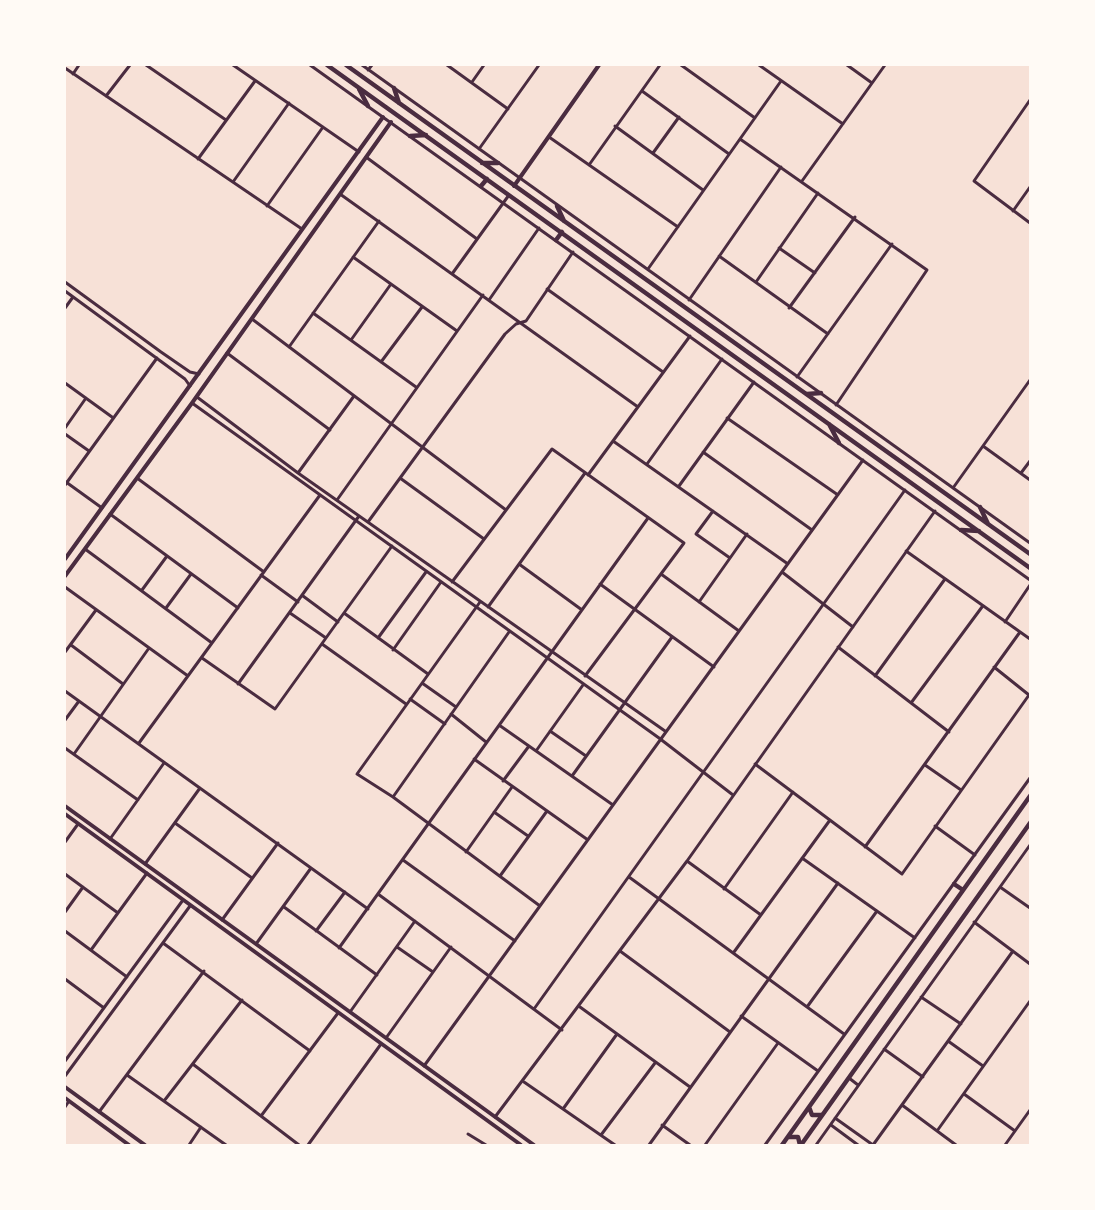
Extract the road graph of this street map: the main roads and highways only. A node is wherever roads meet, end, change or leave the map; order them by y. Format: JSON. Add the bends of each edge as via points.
{"nodes":[{"id":1,"x":327,"y":65,"type":"edge"},
{"id":2,"x":346,"y":65,"type":"edge"},
{"id":3,"x":358,"y":88,"type":"junction"},
{"id":4,"x":394,"y":88,"type":"road end"},
{"id":5,"x":400,"y":104,"type":"junction"},
{"id":6,"x":368,"y":106,"type":"road end"},
{"id":7,"x":426,"y":135,"type":"junction"},
{"id":8,"x":410,"y":136,"type":"road end"},
{"id":9,"x":482,"y":163,"type":"junction"},
{"id":10,"x":498,"y":163,"type":"road end"},
{"id":11,"x":487,"y":179,"type":"junction"},
{"id":12,"x":481,"y":186,"type":"road end"},
{"id":13,"x":558,"y":206,"type":"road end"},
{"id":14,"x":565,"y":222,"type":"junction"},
{"id":15,"x":562,"y":232,"type":"junction"},
{"id":16,"x":556,"y":240,"type":"road end"},
{"id":17,"x":673,"y":299,"type":"junction"},
{"id":18,"x":667,"y":308,"type":"junction"},
{"id":19,"x":687,"y":308,"type":"junction"},
{"id":20,"x":682,"y":318,"type":"junction"},
{"id":21,"x":821,"y":393,"type":"road end"},
{"id":22,"x":806,"y":394,"type":"junction"},
{"id":23,"x":828,"y":422,"type":"junction"},
{"id":24,"x":839,"y":443,"type":"road end"},
{"id":25,"x":980,"y":507,"type":"road end"},
{"id":26,"x":988,"y":525,"type":"junction"},
{"id":27,"x":961,"y":530,"type":"road end"},
{"id":28,"x":979,"y":531,"type":"junction"},
{"id":29,"x":1030,"y":554,"type":"edge"},
{"id":30,"x":1030,"y":568,"type":"edge"},
{"id":31,"x":1030,"y":796,"type":"edge"},
{"id":32,"x":1030,"y":823,"type":"edge"},
{"id":33,"x":954,"y":884,"type":"road end"},
{"id":34,"x":963,"y":890,"type":"junction"},
{"id":35,"x":810,"y":1107,"type":"junction"},
{"id":36,"x":823,"y":1114,"type":"junction"},
{"id":37,"x":788,"y":1138,"type":"junction"},
{"id":38,"x":782,"y":1145,"type":"edge"},
{"id":39,"x":800,"y":1145,"type":"edge"}],
"edges":[{"from":1,"to":3,"type":"main road"},
{"from":2,"to":5,"type":"main road"},
{"from":3,"to":6,"type":"main road"},
{"from":3,"to":7,"type":"main road"},
{"from":4,"to":5,"type":"main road"},
{"from":5,"to":9,"type":"main road"},
{"from":7,"to":8,"type":"main road"},
{"from":7,"to":11,"type":"main road"},
{"from":9,"to":10,"type":"main road"},
{"from":9,"to":14,"type":"main road"},
{"from":11,"to":12,"type":"main road"},
{"from":11,"to":15,"type":"main road"},
{"from":13,"to":14,"type":"main road"},
{"from":14,"to":17,"type":"main road"},
{"from":15,"to":16,"type":"main road"},
{"from":15,"to":18,"type":"main road"},
{"from":17,"to":18,"type":"main road"},
{"from":17,"to":19,"type":"main road"},
{"from":18,"to":20,"type":"main road"},
{"from":19,"to":20,"type":"main road","via":[[682,312]]},
{"from":19,"to":22,"type":"main road"},
{"from":20,"to":23,"type":"main road"},
{"from":21,"to":22,"type":"main road"},
{"from":22,"to":26,"type":"main road"},
{"from":23,"to":24,"type":"main road"},
{"from":23,"to":28,"type":"main road"},
{"from":25,"to":26,"type":"main road"},
{"from":26,"to":29,"type":"main road"},
{"from":27,"to":28,"type":"main road"},
{"from":28,"to":30,"type":"main road"},
{"from":31,"to":34,"type":"main road"},
{"from":32,"to":36,"type":"main road"},
{"from":33,"to":34,"type":"main road"},
{"from":34,"to":35,"type":"main road"},
{"from":35,"to":36,"type":"main road","via":[[812,1115]]},
{"from":35,"to":37,"type":"main road"},
{"from":36,"to":39,"type":"main road"},
{"from":37,"to":38,"type":"main road"},
{"from":37,"to":39,"type":"main road","via":[[796,1136]]}]}
